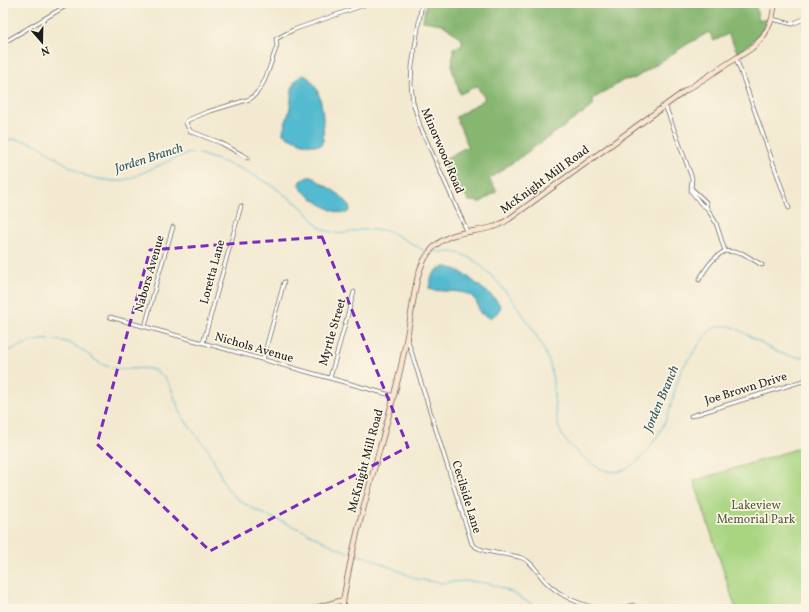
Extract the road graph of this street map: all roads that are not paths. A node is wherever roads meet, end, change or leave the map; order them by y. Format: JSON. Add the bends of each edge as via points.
{"nodes":[{"id":1,"x":71,"y":3,"type":"edge"},
{"id":2,"x":370,"y":3,"type":"edge"},
{"id":3,"x":422,"y":3,"type":"edge"},
{"id":4,"x":775,"y":3,"type":"edge"},
{"id":5,"x":806,"y":18,"type":"edge"},
{"id":6,"x":772,"y":19,"type":"junction"},
{"id":7,"x":3,"y":43,"type":"edge"},
{"id":8,"x":736,"y":58,"type":"junction"},
{"id":9,"x":665,"y":105,"type":"junction"},
{"id":10,"x":248,"y":158,"type":"dead end"},
{"id":11,"x":241,"y":206,"type":"dead end"},
{"id":12,"x":789,"y":208,"type":"dead end"},
{"id":13,"x":173,"y":227,"type":"dead end"},
{"id":14,"x":467,"y":232,"type":"junction"},
{"id":15,"x":726,"y":252,"type":"junction"},
{"id":16,"x":762,"y":265,"type":"dead end"},
{"id":17,"x":698,"y":280,"type":"dead end"},
{"id":18,"x":284,"y":282,"type":"dead end"},
{"id":19,"x":354,"y":292,"type":"dead end"},
{"id":20,"x":110,"y":317,"type":"dead end"},
{"id":21,"x":145,"y":327,"type":"junction"},
{"id":22,"x":407,"y":336,"type":"junction"},
{"id":23,"x":203,"y":343,"type":"junction"},
{"id":24,"x":263,"y":359,"type":"junction"},
{"id":25,"x":330,"y":378,"type":"junction"},
{"id":26,"x":806,"y":380,"type":"edge"},
{"id":27,"x":394,"y":396,"type":"junction"},
{"id":28,"x":691,"y":416,"type":"dead end"},
{"id":29,"x":343,"y":600,"type":"junction"},
{"id":30,"x":633,"y":605,"type":"dead end"},
{"id":31,"x":312,"y":609,"type":"edge"},
{"id":32,"x":342,"y":609,"type":"edge"},
{"id":33,"x":601,"y":609,"type":"edge"},
{"id":34,"x":619,"y":609,"type":"edge"}],
"edges":[{"from":1,"to":7,"type":"street"},
{"from":2,"to":10,"type":"street","via":[[293,30],[276,39],[277,46],[262,86],[255,95],[250,99],[193,117],[186,123],[190,131],[222,143]]},
{"from":3,"to":14,"type":"street","name":"Minorwood Road","via":[[412,66],[413,102],[420,126]]},
{"from":4,"to":6,"type":"street","name":"McKnight Mill Road"},
{"from":5,"to":6,"type":"street","via":[[792,24]]},
{"from":6,"to":8,"type":"street","name":"McKnight Mill Road","via":[[759,42]]},
{"from":8,"to":9,"type":"street","name":"McKnight Mill Road"},
{"from":8,"to":12,"type":"street"},
{"from":9,"to":14,"type":"street","name":"McKnight Mill Road","via":[[510,219],[492,228]]},
{"from":9,"to":15,"type":"street","via":[[692,178],[691,190],[706,202]]},
{"from":11,"to":23,"type":"street","name":"Loretta Lane"},
{"from":13,"to":21,"type":"street","name":"Nabors Avenue"},
{"from":14,"to":22,"type":"street","name":"McKnight Mill Road","via":[[442,240],[425,258],[418,278]]},
{"from":15,"to":16,"type":"street","via":[[742,253]]},
{"from":15,"to":17,"type":"street","via":[[718,255]]},
{"from":18,"to":24,"type":"street"},
{"from":19,"to":25,"type":"street","name":"Myrtle Street"},
{"from":20,"to":21,"type":"street","name":"Nichols Avenue"},
{"from":21,"to":23,"type":"street","name":"Nichols Avenue"},
{"from":22,"to":27,"type":"street","name":"McKnight Mill Road"},
{"from":22,"to":33,"type":"street","name":"Cecilside Lane","via":[[472,544],[479,548],[523,558],[550,586],[578,602]]},
{"from":23,"to":24,"type":"street","name":"Nichols Avenue"},
{"from":24,"to":25,"type":"street","name":"Nichols Avenue"},
{"from":25,"to":27,"type":"street","name":"Nichols Avenue"},
{"from":26,"to":28,"type":"street","name":"Joe Brown Drive"},
{"from":27,"to":29,"type":"street","name":"McKnight Mill Road","via":[[356,537]]},
{"from":29,"to":31,"type":"street"},
{"from":29,"to":32,"type":"street","name":"McKnight Mill Road"},
{"from":30,"to":34,"type":"street"}]}
